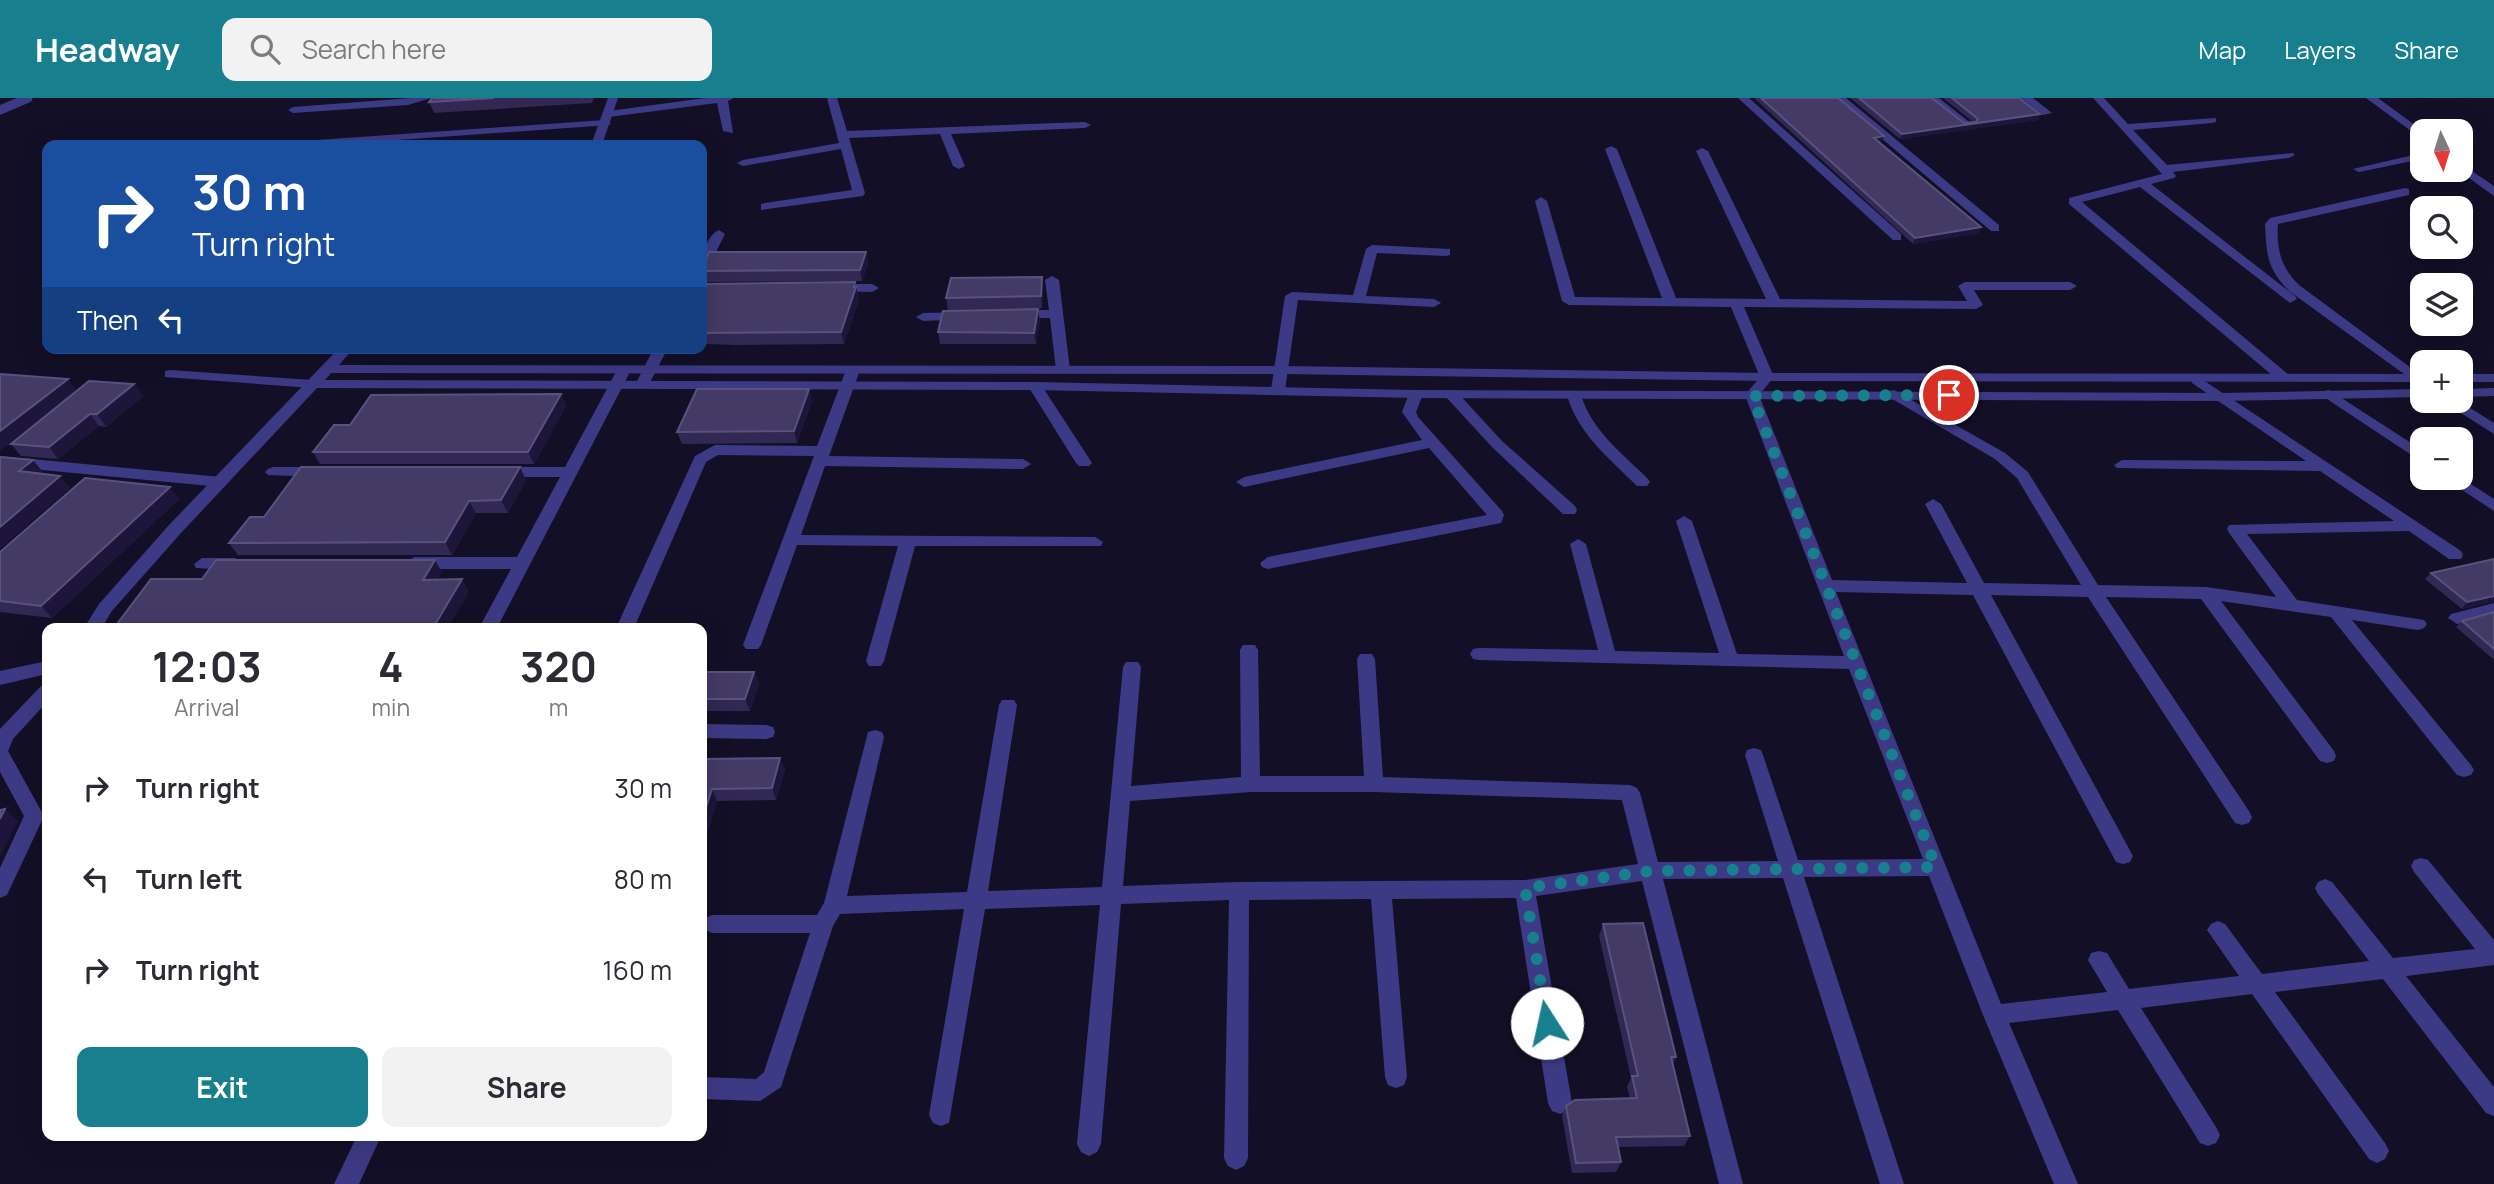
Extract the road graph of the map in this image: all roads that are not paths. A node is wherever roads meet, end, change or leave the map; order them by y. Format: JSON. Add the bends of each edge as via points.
{"nodes":[{"id":1,"x":28,"y":98,"type":"edge"},
{"id":2,"x":426,"y":98,"type":"edge"},
{"id":3,"x":612,"y":98,"type":"edge"},
{"id":4,"x":729,"y":98,"type":"edge"},
{"id":5,"x":832,"y":98,"type":"edge"},
{"id":6,"x":1743,"y":98,"type":"edge"},
{"id":7,"x":1839,"y":98,"type":"edge"},
{"id":8,"x":1932,"y":98,"type":"edge"},
{"id":9,"x":2026,"y":98,"type":"edge"},
{"id":10,"x":2098,"y":98,"type":"edge"},
{"id":11,"x":2371,"y":98,"type":"edge"},
{"id":12,"x":722,"y":99,"type":"edge"},
{"id":13,"x":0,"y":110,"type":"edge"},
{"id":14,"x":293,"y":110,"type":"dead end"},
{"id":15,"x":2047,"y":113,"type":"dead end"},
{"id":16,"x":607,"y":119,"type":"junction"},
{"id":17,"x":2212,"y":120,"type":"dead end"},
{"id":18,"x":1085,"y":125,"type":"dead end"},
{"id":19,"x":1967,"y":125,"type":"edge"},
{"id":20,"x":2126,"y":127,"type":"junction"},
{"id":21,"x":2410,"y":127,"type":"edge"},
{"id":22,"x":729,"y":131,"type":"dead end"},
{"id":23,"x":944,"y":131,"type":"junction"},
{"id":24,"x":383,"y":140,"type":"edge"},
{"id":25,"x":598,"y":140,"type":"edge"},
{"id":26,"x":845,"y":140,"type":"junction"},
{"id":27,"x":1611,"y":149,"type":"dead end"},
{"id":28,"x":1702,"y":151,"type":"dead end"},
{"id":29,"x":2289,"y":155,"type":"dead end"},
{"id":30,"x":2410,"y":158,"type":"edge"},
{"id":31,"x":743,"y":163,"type":"dead end"},
{"id":32,"x":959,"y":166,"type":"dead end"},
{"id":33,"x":2166,"y":169,"type":"junction"},
{"id":34,"x":2359,"y":169,"type":"dead end"},
{"id":35,"x":2473,"y":176,"type":"edge"},
{"id":36,"x":2143,"y":183,"type":"junction"},
{"id":37,"x":2404,"y":192,"type":"dead end"},
{"id":38,"x":2494,"y":192,"type":"edge"},
{"id":39,"x":1541,"y":201,"type":"dead end"},
{"id":40,"x":765,"y":207,"type":"dead end"},
{"id":41,"x":1995,"y":228,"type":"dead end"},
{"id":42,"x":719,"y":234,"type":"dead end"},
{"id":43,"x":1897,"y":237,"type":"dead end"},
{"id":44,"x":1446,"y":252,"type":"dead end"},
{"id":45,"x":707,"y":258,"type":"edge"},
{"id":46,"x":1052,"y":280,"type":"dead end"},
{"id":47,"x":2070,"y":286,"type":"dead end"},
{"id":48,"x":819,"y":288,"type":"edge"},
{"id":49,"x":872,"y":288,"type":"dead end"},
{"id":50,"x":1359,"y":299,"type":"junction"},
{"id":51,"x":1434,"y":303,"type":"dead end"},
{"id":52,"x":1671,"y":303,"type":"junction"},
{"id":53,"x":1736,"y":303,"type":"junction"},
{"id":54,"x":1775,"y":303,"type":"junction"},
{"id":55,"x":2304,"y":310,"type":"dead end"},
{"id":56,"x":1056,"y":314,"type":"junction"},
{"id":57,"x":976,"y":315,"type":"edge"},
{"id":58,"x":1003,"y":315,"type":"edge"},
{"id":59,"x":923,"y":317,"type":"dead end"},
{"id":60,"x":341,"y":354,"type":"edge"},
{"id":61,"x":658,"y":354,"type":"edge"},
{"id":62,"x":326,"y":369,"type":"junction"},
{"id":63,"x":650,"y":369,"type":"junction"},
{"id":64,"x":624,"y":370,"type":"junction"},
{"id":65,"x":1063,"y":370,"type":"junction"},
{"id":66,"x":1281,"y":370,"type":"junction"},
{"id":67,"x":2410,"y":373,"type":"edge"},
{"id":68,"x":170,"y":374,"type":"dead end"},
{"id":69,"x":851,"y":377,"type":"junction"},
{"id":70,"x":1767,"y":377,"type":"junction"},
{"id":71,"x":2473,"y":378,"type":"edge"},
{"id":72,"x":2494,"y":378,"type":"edge"},
{"id":73,"x":2284,"y":379,"type":"junction"},
{"id":74,"x":2197,"y":380,"type":"junction"},
{"id":75,"x":2410,"y":380,"type":"edge"},
{"id":76,"x":312,"y":384,"type":"junction"},
{"id":77,"x":616,"y":385,"type":"junction"},
{"id":78,"x":642,"y":385,"type":"junction"},
{"id":79,"x":1035,"y":386,"type":"junction"},
{"id":80,"x":1278,"y":390,"type":"junction"},
{"id":81,"x":2494,"y":392,"type":"edge"},
{"id":82,"x":2410,"y":393,"type":"edge"},
{"id":83,"x":2473,"y":393,"type":"edge"},
{"id":84,"x":1416,"y":394,"type":"junction"},
{"id":85,"x":1451,"y":394,"type":"junction"},
{"id":86,"x":1894,"y":394,"type":"junction"},
{"id":87,"x":2329,"y":394,"type":"junction"},
{"id":88,"x":1574,"y":395,"type":"junction"},
{"id":89,"x":1752,"y":396,"type":"junction"},
{"id":90,"x":2222,"y":397,"type":"junction"},
{"id":91,"x":2468,"y":413,"type":"edge"},
{"id":92,"x":2494,"y":429,"type":"edge"},
{"id":93,"x":1431,"y":443,"type":"junction"},
{"id":94,"x":21,"y":445,"type":"edge"},
{"id":95,"x":2410,"y":449,"type":"edge"},
{"id":96,"x":821,"y":456,"type":"junction"},
{"id":97,"x":0,"y":461,"type":"edge"},
{"id":98,"x":1084,"y":463,"type":"dead end"},
{"id":99,"x":1023,"y":464,"type":"dead end"},
{"id":100,"x":2122,"y":464,"type":"dead end"},
{"id":101,"x":2322,"y":466,"type":"junction"},
{"id":102,"x":105,"y":470,"type":"junction"},
{"id":103,"x":273,"y":472,"type":"dead end"},
{"id":104,"x":341,"y":472,"type":"edge"},
{"id":105,"x":489,"y":472,"type":"edge"},
{"id":106,"x":570,"y":472,"type":"junction"},
{"id":107,"x":220,"y":482,"type":"junction"},
{"id":108,"x":1244,"y":482,"type":"dead end"},
{"id":109,"x":1642,"y":482,"type":"dead end"},
{"id":110,"x":84,"y":488,"type":"edge"},
{"id":111,"x":2470,"y":490,"type":"edge"},
{"id":112,"x":1933,"y":504,"type":"dead end"},
{"id":113,"x":2494,"y":506,"type":"edge"},
{"id":114,"x":1569,"y":510,"type":"dead end"},
{"id":115,"x":1684,"y":521,"type":"dead end"},
{"id":116,"x":2414,"y":526,"type":"junction"},
{"id":117,"x":791,"y":540,"type":"junction"},
{"id":118,"x":908,"y":541,"type":"junction"},
{"id":119,"x":1095,"y":542,"type":"dead end"},
{"id":120,"x":1578,"y":544,"type":"dead end"},
{"id":121,"x":2455,"y":555,"type":"dead end"},
{"id":122,"x":397,"y":563,"type":"edge"},
{"id":123,"x":522,"y":563,"type":"junction"},
{"id":124,"x":1268,"y":563,"type":"dead end"},
{"id":125,"x":202,"y":564,"type":"dead end"},
{"id":126,"x":257,"y":564,"type":"edge"},
{"id":127,"x":1826,"y":586,"type":"junction"},
{"id":128,"x":1978,"y":588,"type":"junction"},
{"id":129,"x":2092,"y":589,"type":"junction"},
{"id":130,"x":2206,"y":593,"type":"junction"},
{"id":131,"x":2291,"y":605,"type":"junction"},
{"id":132,"x":2494,"y":609,"type":"edge"},
{"id":133,"x":2335,"y":611,"type":"junction"},
{"id":134,"x":2457,"y":618,"type":"dead end"},
{"id":135,"x":96,"y":623,"type":"edge"},
{"id":136,"x":491,"y":623,"type":"edge"},
{"id":137,"x":627,"y":623,"type":"edge"},
{"id":138,"x":2418,"y":624,"type":"dead end"},
{"id":139,"x":751,"y":645,"type":"dead end"},
{"id":140,"x":1249,"y":650,"type":"dead end"},
{"id":141,"x":1479,"y":654,"type":"dead end"},
{"id":142,"x":1608,"y":656,"type":"junction"},
{"id":143,"x":1366,"y":659,"type":"dead end"},
{"id":144,"x":1730,"y":659,"type":"junction"},
{"id":145,"x":875,"y":661,"type":"dead end"},
{"id":146,"x":1855,"y":663,"type":"junction"},
{"id":147,"x":1132,"y":667,"type":"dead end"},
{"id":148,"x":42,"y":669,"type":"edge"},
{"id":149,"x":0,"y":678,"type":"edge"},
{"id":150,"x":42,"y":696,"type":"edge"},
{"id":151,"x":1008,"y":705,"type":"dead end"},
{"id":152,"x":707,"y":731,"type":"edge"},
{"id":153,"x":766,"y":732,"type":"dead end"},
{"id":154,"x":875,"y":737,"type":"dead end"},
{"id":155,"x":0,"y":748,"type":"edge"},
{"id":156,"x":0,"y":754,"type":"edge"},
{"id":157,"x":1754,"y":755,"type":"dead end"},
{"id":158,"x":2327,"y":756,"type":"dead end"},
{"id":159,"x":2464,"y":770,"type":"dead end"},
{"id":160,"x":1374,"y":783,"type":"junction"},
{"id":161,"x":1251,"y":784,"type":"junction"},
{"id":162,"x":1121,"y":794,"type":"junction"},
{"id":163,"x":2242,"y":817,"type":"dead end"},
{"id":164,"x":2123,"y":856,"type":"dead end"},
{"id":165,"x":2421,"y":866,"type":"dead end"},
{"id":166,"x":1936,"y":867,"type":"junction"},
{"id":167,"x":1791,"y":868,"type":"junction"},
{"id":168,"x":1651,"y":871,"type":"junction"},
{"id":169,"x":1525,"y":888,"type":"junction"},
{"id":170,"x":2325,"y":888,"type":"dead end"},
{"id":171,"x":0,"y":889,"type":"edge"},
{"id":172,"x":1381,"y":890,"type":"junction"},
{"id":173,"x":1239,"y":891,"type":"junction"},
{"id":174,"x":1111,"y":897,"type":"junction"},
{"id":175,"x":975,"y":901,"type":"junction"},
{"id":176,"x":834,"y":905,"type":"junction"},
{"id":177,"x":712,"y":924,"type":"dead end"},
{"id":178,"x":823,"y":925,"type":"junction"},
{"id":179,"x":2218,"y":930,"type":"dead end"},
{"id":180,"x":2494,"y":956,"type":"edge"},
{"id":181,"x":2099,"y":960,"type":"dead end"},
{"id":182,"x":2386,"y":969,"type":"junction"},
{"id":183,"x":2256,"y":984,"type":"junction"},
{"id":184,"x":2124,"y":1000,"type":"junction"},
{"id":185,"x":1994,"y":1015,"type":"junction"},
{"id":186,"x":1396,"y":1077,"type":"dead end"},
{"id":187,"x":707,"y":1088,"type":"edge"},
{"id":188,"x":1560,"y":1103,"type":"dead end"},
{"id":189,"x":2494,"y":1105,"type":"edge"},
{"id":190,"x":940,"y":1115,"type":"dead end"},
{"id":191,"x":2208,"y":1135,"type":"dead end"},
{"id":192,"x":367,"y":1141,"type":"edge"},
{"id":193,"x":1088,"y":1144,"type":"dead end"},
{"id":194,"x":2376,"y":1151,"type":"dead end"},
{"id":195,"x":1236,"y":1158,"type":"dead end"},
{"id":196,"x":346,"y":1184,"type":"edge"},
{"id":197,"x":1731,"y":1184,"type":"edge"},
{"id":198,"x":1892,"y":1184,"type":"edge"},
{"id":199,"x":2066,"y":1184,"type":"edge"}],
"edges":[{"from":1,"to":13,"type":"lane"},
{"from":2,"to":14,"type":"street"},
{"from":3,"to":16,"type":"street"},
{"from":4,"to":12,"type":"street"},
{"from":5,"to":26,"type":"street"},
{"from":6,"to":43,"type":"street"},
{"from":7,"to":41,"type":"street"},
{"from":8,"to":19,"type":"street"},
{"from":9,"to":15,"type":"street"},
{"from":10,"to":20,"type":"street"},
{"from":11,"to":21,"type":"street"},
{"from":12,"to":16,"type":"street"},
{"from":12,"to":22,"type":"street"},
{"from":16,"to":24,"type":"street"},
{"from":16,"to":25,"type":"street"},
{"from":17,"to":20,"type":"street"},
{"from":18,"to":23,"type":"street"},
{"from":20,"to":33,"type":"street"},
{"from":23,"to":26,"type":"street"},
{"from":23,"to":32,"type":"street"},
{"from":26,"to":31,"type":"street"},
{"from":26,"to":40,"type":"street","via":[[859,193]]},
{"from":27,"to":52,"type":"street"},
{"from":28,"to":54,"type":"street"},
{"from":29,"to":33,"type":"street"},
{"from":30,"to":34,"type":"street"},
{"from":33,"to":36,"type":"street","via":[[2169,177]]},
{"from":35,"to":38,"type":"street"},
{"from":36,"to":55,"type":"street"},
{"from":36,"to":73,"type":"street","via":[[2073,201]]},
{"from":37,"to":67,"type":"street","via":[[2274,221],[2272,261],[2278,274],[2294,288]]},
{"from":39,"to":52,"type":"street","via":[[1569,301]]},
{"from":42,"to":45,"type":"street"},
{"from":44,"to":50,"type":"street","via":[[1372,249]]},
{"from":46,"to":56,"type":"street"},
{"from":47,"to":54,"type":"street","via":[[1965,286],[1976,305]]},
{"from":48,"to":49,"type":"street"},
{"from":50,"to":51,"type":"street"},
{"from":50,"to":66,"type":"street","via":[[1292,296]]},
{"from":52,"to":53,"type":"street"},
{"from":53,"to":54,"type":"street"},
{"from":53,"to":70,"type":"street"},
{"from":56,"to":58,"type":"street"},
{"from":56,"to":65,"type":"street"},
{"from":57,"to":59,"type":"street"},
{"from":60,"to":62,"type":"street"},
{"from":61,"to":63,"type":"street"},
{"from":62,"to":64,"type":"street"},
{"from":62,"to":76,"type":"street"},
{"from":63,"to":64,"type":"street"},
{"from":63,"to":69,"type":"street"},
{"from":63,"to":78,"type":"street"},
{"from":64,"to":77,"type":"street"},
{"from":65,"to":66,"type":"street"},
{"from":65,"to":69,"type":"street"},
{"from":66,"to":70,"type":"street"},
{"from":66,"to":80,"type":"street"},
{"from":68,"to":76,"type":"street"},
{"from":69,"to":78,"type":"street"},
{"from":69,"to":79,"type":"street"},
{"from":69,"to":96,"type":"street"},
{"from":70,"to":74,"type":"street"},
{"from":70,"to":89,"type":"street"},
{"from":71,"to":72,"type":"street"},
{"from":73,"to":74,"type":"street"},
{"from":73,"to":75,"type":"street"},
{"from":74,"to":90,"type":"street"},
{"from":76,"to":77,"type":"street"},
{"from":76,"to":107,"type":"street"},
{"from":77,"to":78,"type":"street"},
{"from":77,"to":106,"type":"street"},
{"from":79,"to":80,"type":"street"},
{"from":79,"to":98,"type":"street"},
{"from":80,"to":84,"type":"street"},
{"from":81,"to":83,"type":"street"},
{"from":82,"to":87,"type":"street"},
{"from":84,"to":85,"type":"street"},
{"from":84,"to":93,"type":"street","via":[[1409,412]]},
{"from":85,"to":88,"type":"street"},
{"from":85,"to":114,"type":"street"},
{"from":86,"to":89,"type":"street"},
{"from":86,"to":90,"type":"street"},
{"from":86,"to":129,"type":"street","via":[[2016,468]]},
{"from":87,"to":90,"type":"street"},
{"from":87,"to":95,"type":"street"},
{"from":88,"to":89,"type":"street"},
{"from":88,"to":109,"type":"street","via":[[1576,409],[1593,432]]},
{"from":89,"to":127,"type":"street"},
{"from":90,"to":101,"type":"street"},
{"from":91,"to":92,"type":"street"},
{"from":93,"to":108,"type":"street"},
{"from":93,"to":124,"type":"street","via":[[1495,519]]},
{"from":94,"to":97,"type":"street"},
{"from":96,"to":99,"type":"street"},
{"from":96,"to":117,"type":"street"},
{"from":96,"to":137,"type":"street","via":[[715,450],[699,459]]},
{"from":97,"to":102,"type":"street"},
{"from":100,"to":101,"type":"street"},
{"from":101,"to":116,"type":"street"},
{"from":102,"to":107,"type":"street"},
{"from":102,"to":110,"type":"street"},
{"from":103,"to":104,"type":"street"},
{"from":105,"to":106,"type":"street"},
{"from":106,"to":123,"type":"street"},
{"from":107,"to":135,"type":"street"},
{"from":111,"to":113,"type":"street"},
{"from":112,"to":128,"type":"street"},
{"from":115,"to":144,"type":"street"},
{"from":116,"to":121,"type":"street"},
{"from":116,"to":131,"type":"street","via":[[2235,529]]},
{"from":117,"to":118,"type":"street"},
{"from":117,"to":139,"type":"street"},
{"from":118,"to":119,"type":"street"},
{"from":118,"to":145,"type":"street"},
{"from":120,"to":142,"type":"street"},
{"from":122,"to":123,"type":"street"},
{"from":123,"to":136,"type":"street"},
{"from":125,"to":126,"type":"street"},
{"from":127,"to":128,"type":"street"},
{"from":127,"to":146,"type":"street"},
{"from":128,"to":129,"type":"street"},
{"from":128,"to":164,"type":"street"},
{"from":129,"to":130,"type":"street"},
{"from":129,"to":163,"type":"street"},
{"from":130,"to":131,"type":"street"},
{"from":130,"to":158,"type":"street"},
{"from":131,"to":133,"type":"street"},
{"from":132,"to":134,"type":"street"},
{"from":133,"to":138,"type":"street"},
{"from":133,"to":159,"type":"street"},
{"from":140,"to":161,"type":"street"},
{"from":141,"to":142,"type":"street"},
{"from":142,"to":144,"type":"street"},
{"from":143,"to":160,"type":"street"},
{"from":144,"to":146,"type":"street"},
{"from":146,"to":166,"type":"street"},
{"from":147,"to":162,"type":"street"},
{"from":148,"to":149,"type":"street"},
{"from":150,"to":155,"type":"street","via":[[6,735]]},
{"from":151,"to":175,"type":"street"},
{"from":152,"to":153,"type":"street"},
{"from":154,"to":176,"type":"street"},
{"from":156,"to":171,"type":"street","via":[[34,816]]},
{"from":157,"to":167,"type":"street"},
{"from":160,"to":161,"type":"street"},
{"from":160,"to":168,"type":"street","via":[[1630,793]]},
{"from":161,"to":162,"type":"street"},
{"from":162,"to":174,"type":"street"},
{"from":165,"to":180,"type":"street"},
{"from":166,"to":167,"type":"street"},
{"from":166,"to":185,"type":"street"},
{"from":167,"to":168,"type":"street"},
{"from":167,"to":198,"type":"street"},
{"from":168,"to":169,"type":"street"},
{"from":168,"to":197,"type":"street"},
{"from":169,"to":172,"type":"street"},
{"from":169,"to":188,"type":"street"},
{"from":170,"to":182,"type":"street"},
{"from":172,"to":173,"type":"street"},
{"from":172,"to":186,"type":"street"},
{"from":173,"to":174,"type":"street"},
{"from":173,"to":195,"type":"street"},
{"from":174,"to":175,"type":"street"},
{"from":174,"to":193,"type":"street"},
{"from":175,"to":176,"type":"street"},
{"from":175,"to":190,"type":"street"},
{"from":176,"to":178,"type":"street"},
{"from":177,"to":178,"type":"street"},
{"from":178,"to":187,"type":"street","via":[[773,1079],[760,1090]]},
{"from":179,"to":183,"type":"street"},
{"from":180,"to":182,"type":"street"},
{"from":181,"to":184,"type":"street"},
{"from":182,"to":183,"type":"street"},
{"from":182,"to":189,"type":"street"},
{"from":183,"to":184,"type":"street"},
{"from":183,"to":194,"type":"street"},
{"from":184,"to":185,"type":"street"},
{"from":184,"to":191,"type":"street"},
{"from":185,"to":199,"type":"street"},
{"from":192,"to":196,"type":"street"}]}
